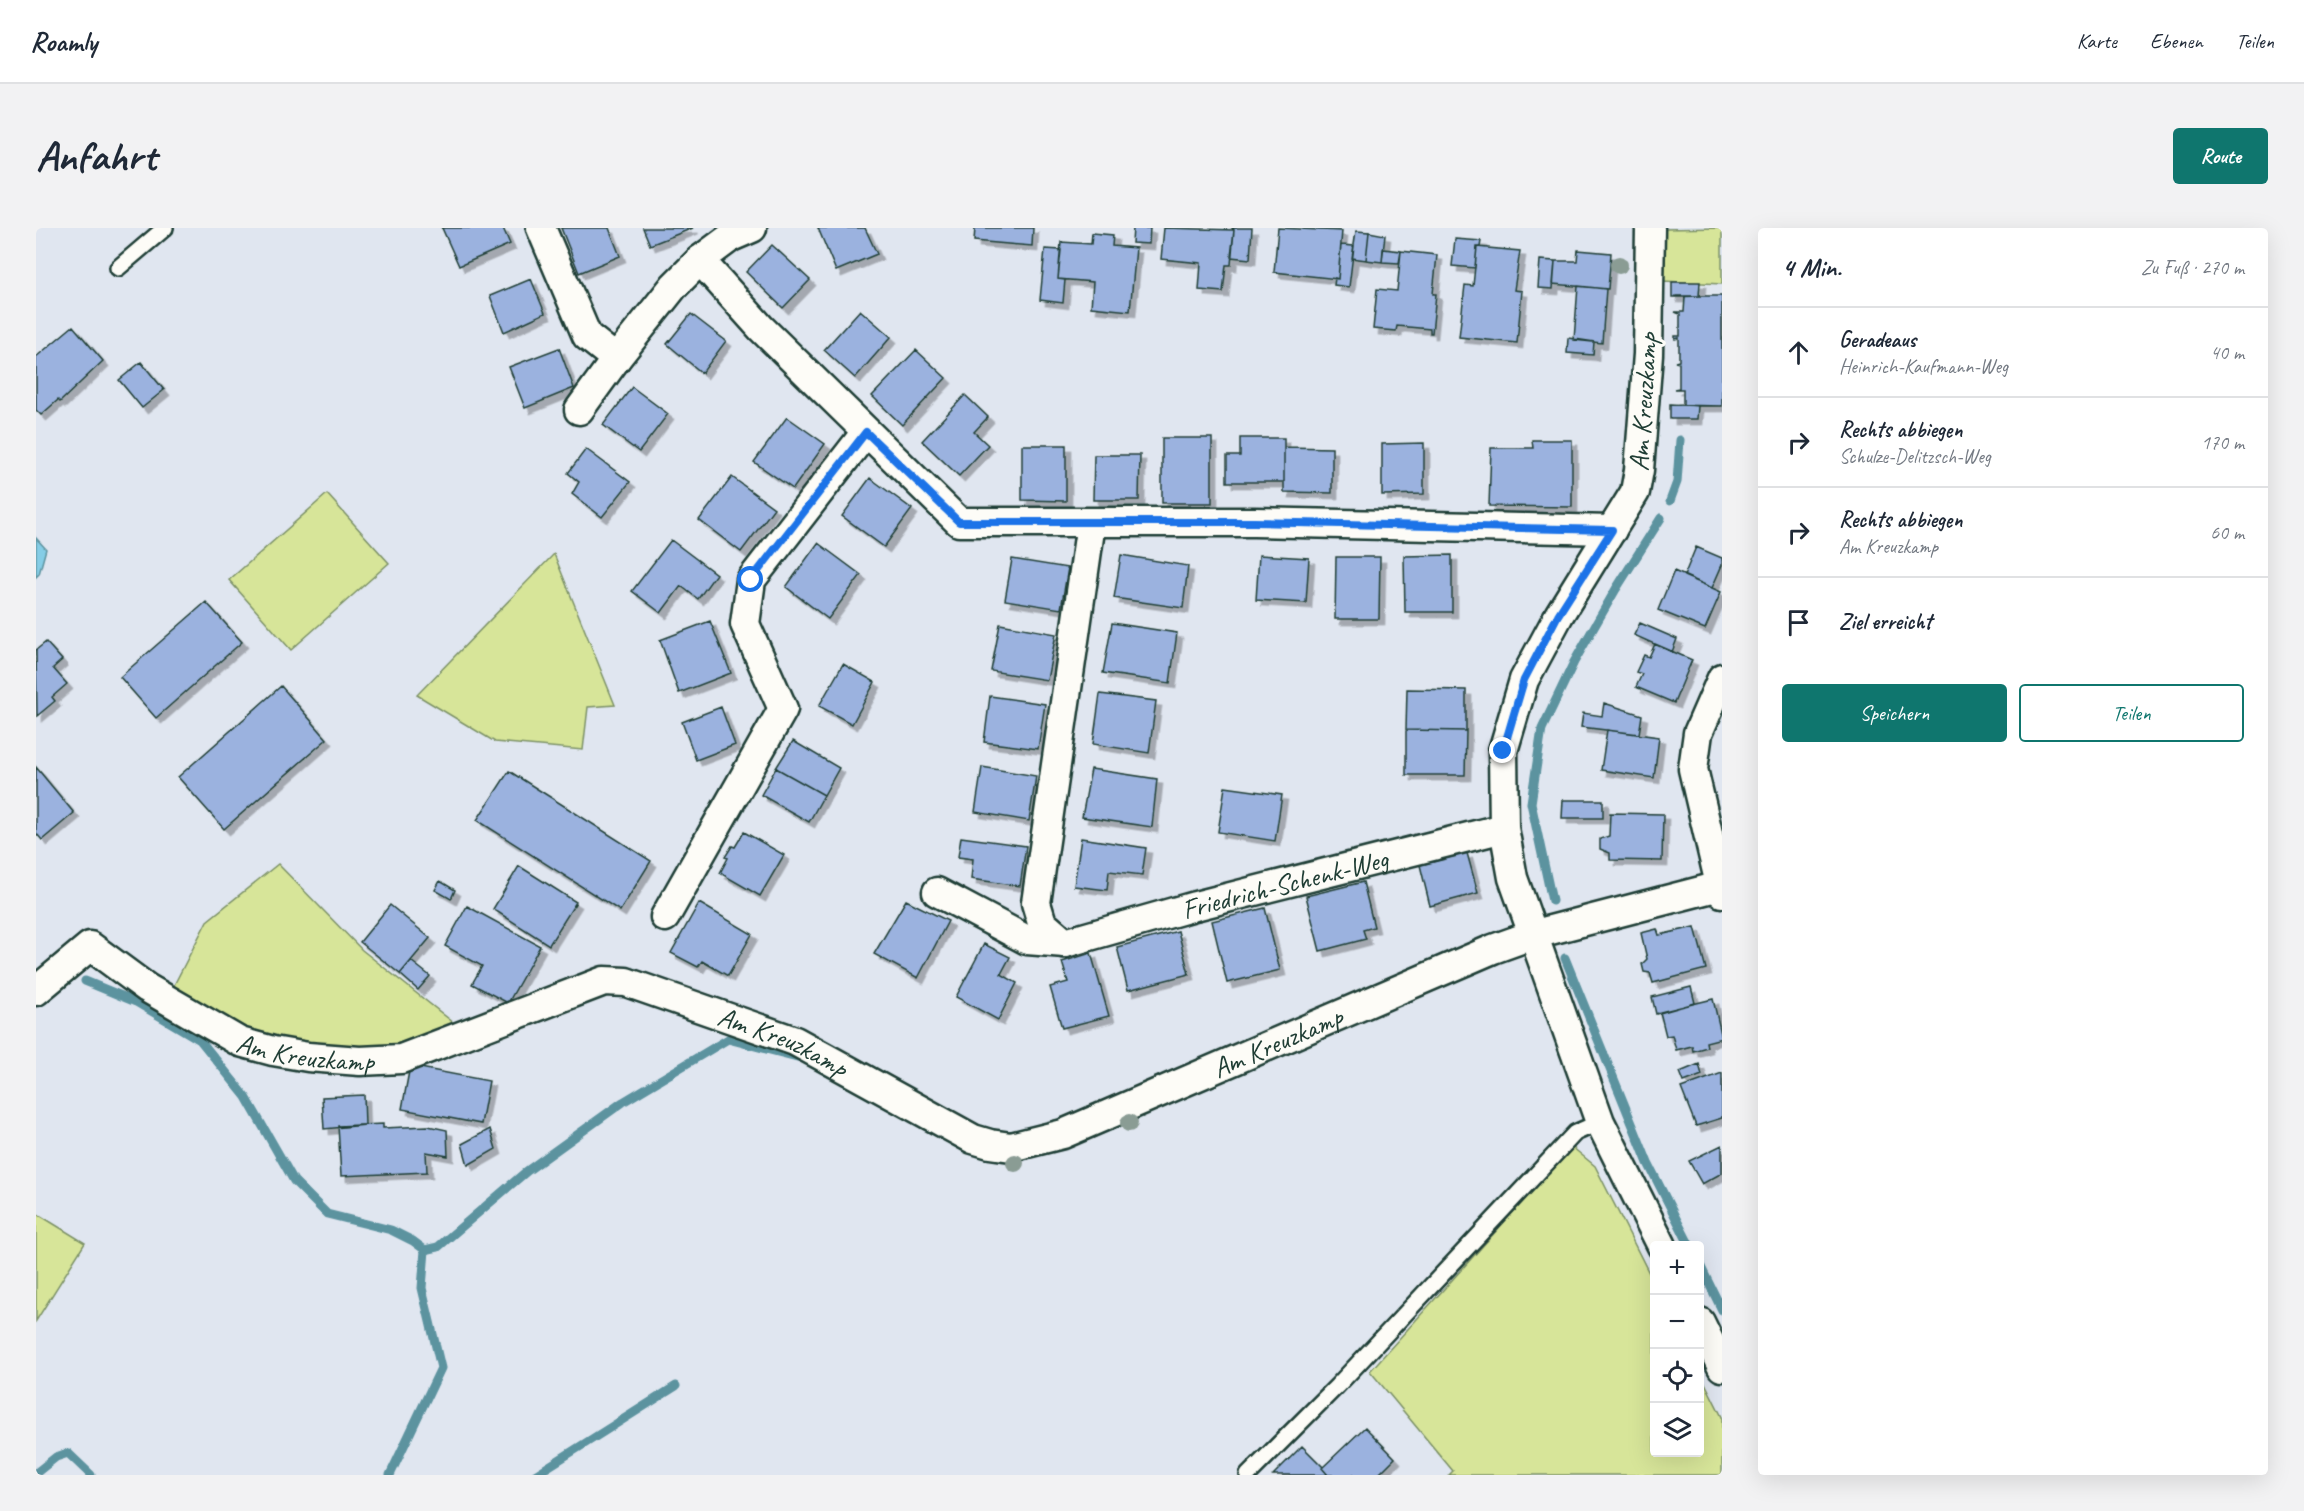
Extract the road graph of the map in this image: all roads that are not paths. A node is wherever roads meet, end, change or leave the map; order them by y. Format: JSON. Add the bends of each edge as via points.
{"nodes":[{"id":1,"x":165,"y":228,"type":"edge"},
{"id":2,"x":541,"y":228,"type":"edge"},
{"id":3,"x":752,"y":228,"type":"edge"},
{"id":4,"x":1650,"y":228,"type":"edge"},
{"id":5,"x":700,"y":260,"type":"junction"},
{"id":6,"x":118,"y":268,"type":"dead end"},
{"id":7,"x":616,"y":359,"type":"junction"},
{"id":8,"x":579,"y":410,"type":"dead end"},
{"id":9,"x":866,"y":432,"type":"junction"},
{"id":10,"x":1091,"y":523,"type":"junction"},
{"id":11,"x":1612,"y":530,"type":"junction"},
{"id":12,"x":1722,"y":678,"type":"edge"},
{"id":13,"x":1504,"y":828,"type":"junction"},
{"id":14,"x":1721,"y":889,"type":"edge"},
{"id":15,"x":937,"y":892,"type":"dead end"},
{"id":16,"x":666,"y":917,"type":"dead end"},
{"id":17,"x":1534,"y":934,"type":"junction"},
{"id":18,"x":1065,"y":943,"type":"junction"},
{"id":19,"x":36,"y":991,"type":"edge"},
{"id":20,"x":1600,"y":1122,"type":"junction"},
{"id":21,"x":1660,"y":1241,"type":"edge"},
{"id":22,"x":1704,"y":1330,"type":"edge"},
{"id":23,"x":1722,"y":1367,"type":"edge"},
{"id":24,"x":1248,"y":1475,"type":"edge"}],
"edges":[{"from":1,"to":6,"type":"lane"},
{"from":2,"to":7,"type":"street","via":[[587,336]]},
{"from":3,"to":5,"type":"street","via":[[731,237]]},
{"from":4,"to":11,"type":"street","name":"Am Kreuzkamp","via":[[1648,354],[1639,470],[1635,492]]},
{"from":5,"to":7,"type":"street","via":[[674,286]]},
{"from":5,"to":9,"type":"street","via":[[761,328]]},
{"from":7,"to":8,"type":"street"},
{"from":9,"to":10,"type":"street","via":[[959,522]]},
{"from":9,"to":16,"type":"street","via":[[751,580],[745,624],[783,709]]},
{"from":10,"to":11,"type":"street","via":[[1254,522]]},
{"from":10,"to":18,"type":"street","via":[[1036,903],[1042,923]]},
{"from":11,"to":13,"type":"street","name":"Am Kreuzkamp","via":[[1558,615],[1524,680],[1503,751]]},
{"from":12,"to":14,"type":"street","via":[[1698,733],[1694,769]]},
{"from":13,"to":17,"type":"street","name":"Am Kreuzkamp","via":[[1513,878]]},
{"from":13,"to":18,"type":"street","name":"Friedrich-Schenk-Weg"},
{"from":14,"to":17,"type":"street"},
{"from":15,"to":18,"type":"street","name":"Friedrich-Schenk-Weg","via":[[1027,940]]},
{"from":17,"to":19,"type":"street","name":"Am Kreuzkamp","via":[[1063,1134],[1011,1147],[974,1138],[795,1041],[626,982],[604,981],[401,1059],[360,1060],[308,1057],[240,1042],[147,988],[90,946]]},
{"from":17,"to":20,"type":"street","name":"Am Kreuzkamp"},
{"from":20,"to":21,"type":"street","name":"Am Kreuzkamp"},
{"from":20,"to":24,"type":"lane","via":[[1575,1133]]},
{"from":22,"to":23,"type":"street"}]}
